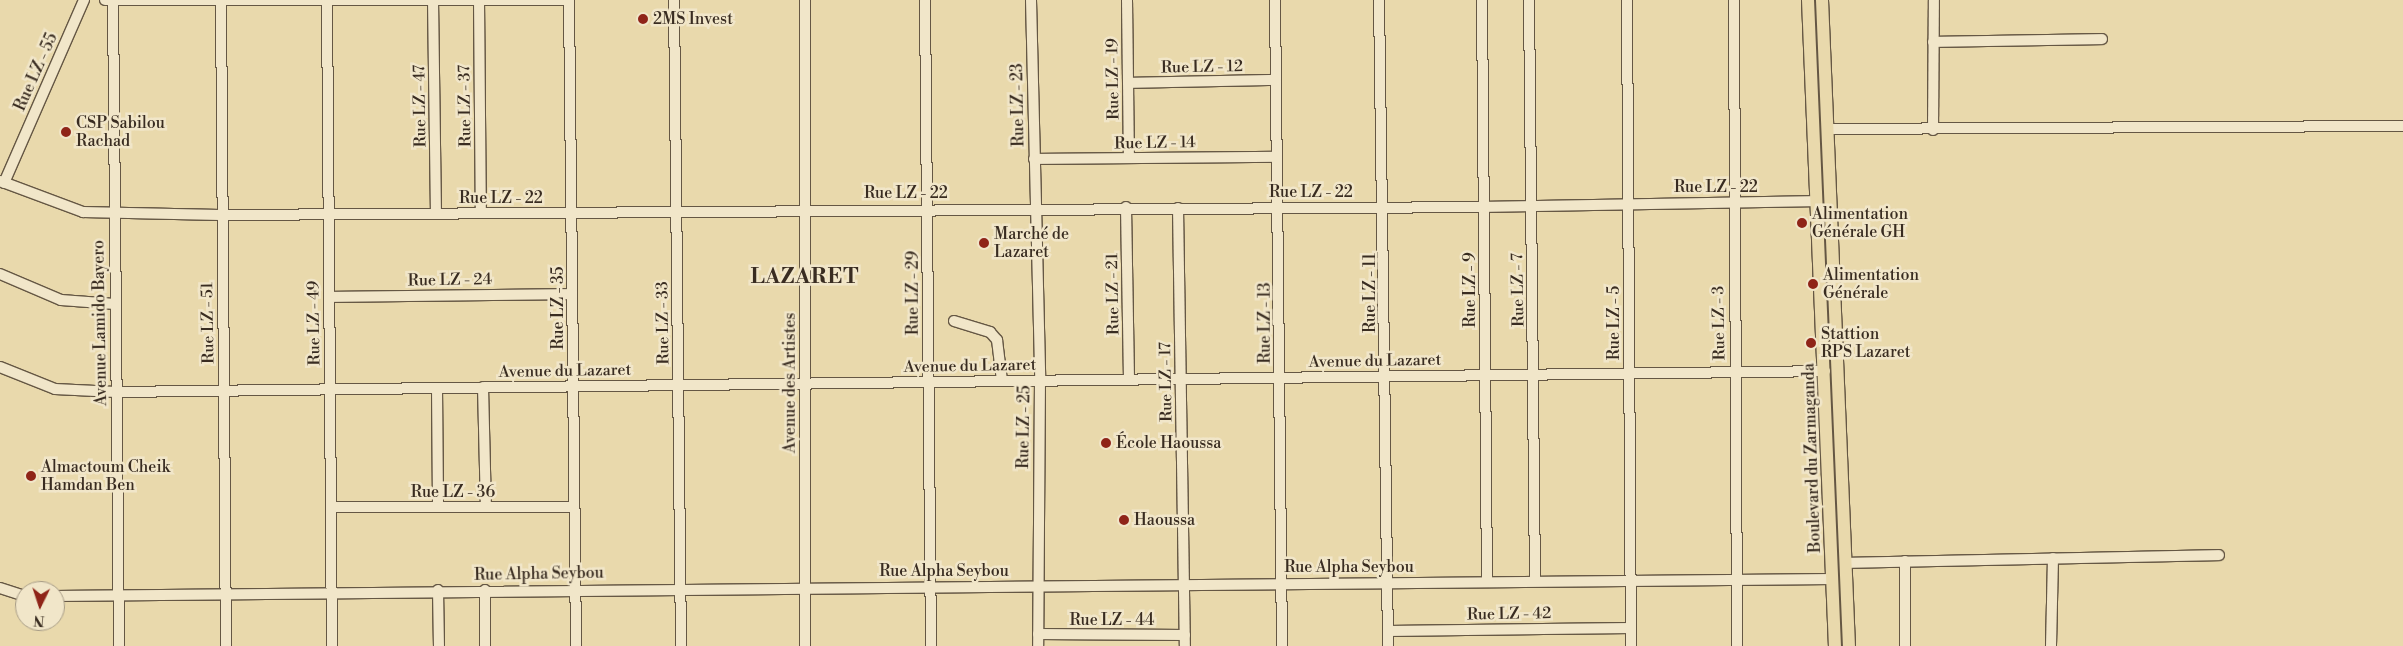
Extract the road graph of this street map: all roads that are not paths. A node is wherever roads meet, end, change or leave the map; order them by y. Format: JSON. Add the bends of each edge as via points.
{"nodes":[{"id":1,"x":84,"y":0,"type":"edge"},
{"id":2,"x":479,"y":0,"type":"edge"},
{"id":3,"x":568,"y":0,"type":"edge"},
{"id":4,"x":674,"y":0,"type":"edge"},
{"id":5,"x":805,"y":0,"type":"edge"},
{"id":6,"x":925,"y":0,"type":"edge"},
{"id":7,"x":1031,"y":0,"type":"edge"},
{"id":8,"x":1127,"y":0,"type":"edge"},
{"id":9,"x":1275,"y":0,"type":"edge"},
{"id":10,"x":1379,"y":0,"type":"edge"},
{"id":11,"x":1482,"y":0,"type":"edge"},
{"id":12,"x":1529,"y":0,"type":"edge"},
{"id":13,"x":1627,"y":0,"type":"edge"},
{"id":14,"x":1734,"y":0,"type":"edge"},
{"id":15,"x":1808,"y":0,"type":"edge"},
{"id":16,"x":1822,"y":0,"type":"edge"},
{"id":17,"x":1934,"y":0,"type":"edge"},
{"id":18,"x":110,"y":1,"type":"edge"},
{"id":19,"x":221,"y":1,"type":"edge"},
{"id":20,"x":327,"y":1,"type":"edge"},
{"id":21,"x":433,"y":1,"type":"edge"},
{"id":22,"x":2102,"y":39,"type":"dead end"},
{"id":23,"x":1934,"y":42,"type":"junction"},
{"id":24,"x":1276,"y":80,"type":"junction"},
{"id":25,"x":1128,"y":83,"type":"junction"},
{"id":26,"x":2403,"y":126,"type":"edge"},
{"id":27,"x":1828,"y":129,"type":"junction"},
{"id":28,"x":1933,"y":130,"type":"junction"},
{"id":29,"x":1277,"y":157,"type":"junction"},
{"id":30,"x":1129,"y":158,"type":"junction"},
{"id":31,"x":1034,"y":159,"type":"junction"},
{"id":32,"x":2,"y":182,"type":"edge"},
{"id":33,"x":1818,"y":201,"type":"junction"},
{"id":34,"x":1628,"y":202,"type":"junction"},
{"id":35,"x":1732,"y":203,"type":"junction"},
{"id":36,"x":1532,"y":205,"type":"junction"},
{"id":37,"x":1126,"y":207,"type":"junction"},
{"id":38,"x":1279,"y":207,"type":"junction"},
{"id":39,"x":1384,"y":207,"type":"junction"},
{"id":40,"x":1484,"y":207,"type":"junction"},
{"id":41,"x":928,"y":208,"type":"junction"},
{"id":42,"x":1178,"y":208,"type":"junction"},
{"id":43,"x":807,"y":209,"type":"junction"},
{"id":44,"x":1033,"y":209,"type":"junction"},
{"id":45,"x":114,"y":212,"type":"junction"},
{"id":46,"x":436,"y":212,"type":"junction"},
{"id":47,"x":481,"y":212,"type":"junction"},
{"id":48,"x":675,"y":212,"type":"junction"},
{"id":49,"x":574,"y":213,"type":"junction"},
{"id":50,"x":328,"y":214,"type":"junction"},
{"id":51,"x":220,"y":215,"type":"junction"},
{"id":52,"x":0,"y":274,"type":"edge"},
{"id":53,"x":572,"y":294,"type":"junction"},
{"id":54,"x":328,"y":297,"type":"junction"},
{"id":55,"x":115,"y":304,"type":"junction"},
{"id":56,"x":954,"y":321,"type":"dead end"},
{"id":57,"x":0,"y":367,"type":"edge"},
{"id":58,"x":1825,"y":371,"type":"junction"},
{"id":59,"x":1735,"y":372,"type":"junction"},
{"id":60,"x":1629,"y":373,"type":"junction"},
{"id":61,"x":1534,"y":374,"type":"junction"},
{"id":62,"x":1485,"y":375,"type":"junction"},
{"id":63,"x":1385,"y":376,"type":"junction"},
{"id":64,"x":1280,"y":377,"type":"junction"},
{"id":65,"x":1129,"y":379,"type":"junction"},
{"id":66,"x":1181,"y":379,"type":"junction"},
{"id":67,"x":1040,"y":380,"type":"junction"},
{"id":68,"x":1002,"y":381,"type":"junction"},
{"id":69,"x":928,"y":382,"type":"junction"},
{"id":70,"x":804,"y":383,"type":"junction"},
{"id":71,"x":679,"y":385,"type":"junction"},
{"id":72,"x":573,"y":386,"type":"junction"},
{"id":73,"x":483,"y":387,"type":"junction"},
{"id":74,"x":438,"y":388,"type":"junction"},
{"id":75,"x":330,"y":389,"type":"junction"},
{"id":76,"x":224,"y":390,"type":"junction"},
{"id":77,"x":116,"y":392,"type":"junction"},
{"id":78,"x":438,"y":506,"type":"junction"},
{"id":79,"x":331,"y":507,"type":"junction"},
{"id":80,"x":486,"y":507,"type":"junction"},
{"id":81,"x":574,"y":507,"type":"junction"},
{"id":82,"x":2219,"y":555,"type":"dead end"},
{"id":83,"x":2053,"y":558,"type":"junction"},
{"id":84,"x":1905,"y":562,"type":"junction"},
{"id":85,"x":1846,"y":563,"type":"junction"},
{"id":86,"x":1736,"y":578,"type":"junction"},
{"id":87,"x":1630,"y":579,"type":"junction"},
{"id":88,"x":1833,"y":579,"type":"junction"},
{"id":89,"x":1488,"y":580,"type":"junction"},
{"id":90,"x":1535,"y":580,"type":"junction"},
{"id":91,"x":1281,"y":582,"type":"junction"},
{"id":92,"x":1387,"y":582,"type":"junction"},
{"id":93,"x":1184,"y":584,"type":"junction"},
{"id":94,"x":1037,"y":585,"type":"junction"},
{"id":95,"x":805,"y":586,"type":"junction"},
{"id":96,"x":931,"y":586,"type":"junction"},
{"id":97,"x":0,"y":588,"type":"edge"},
{"id":98,"x":680,"y":588,"type":"junction"},
{"id":99,"x":575,"y":589,"type":"junction"},
{"id":100,"x":438,"y":590,"type":"junction"},
{"id":101,"x":485,"y":590,"type":"junction"},
{"id":102,"x":332,"y":591,"type":"junction"},
{"id":103,"x":225,"y":592,"type":"junction"},
{"id":104,"x":15,"y":593,"type":"edge"},
{"id":105,"x":118,"y":594,"type":"junction"},
{"id":106,"x":65,"y":596,"type":"edge"},
{"id":107,"x":1631,"y":628,"type":"junction"},
{"id":108,"x":1388,"y":631,"type":"junction"},
{"id":109,"x":1038,"y":634,"type":"junction"},
{"id":110,"x":1185,"y":635,"type":"junction"},
{"id":111,"x":119,"y":646,"type":"edge"},
{"id":112,"x":226,"y":646,"type":"edge"},
{"id":113,"x":332,"y":646,"type":"edge"},
{"id":114,"x":439,"y":646,"type":"edge"},
{"id":115,"x":485,"y":646,"type":"edge"},
{"id":116,"x":576,"y":646,"type":"edge"},
{"id":117,"x":681,"y":646,"type":"edge"},
{"id":118,"x":806,"y":646,"type":"edge"},
{"id":119,"x":931,"y":646,"type":"edge"},
{"id":120,"x":1038,"y":646,"type":"edge"},
{"id":121,"x":1185,"y":646,"type":"edge"},
{"id":122,"x":1282,"y":646,"type":"edge"},
{"id":123,"x":1388,"y":646,"type":"edge"},
{"id":124,"x":1631,"y":646,"type":"edge"},
{"id":125,"x":1737,"y":646,"type":"edge"},
{"id":126,"x":1835,"y":646,"type":"edge"},
{"id":127,"x":1849,"y":646,"type":"edge"},
{"id":128,"x":1905,"y":646,"type":"edge"},
{"id":129,"x":2051,"y":646,"type":"edge"}],
"edges":[{"from":1,"to":32,"type":"street","name":"Rue LZ - 55"},
{"from":2,"to":3,"type":"street"},
{"from":2,"to":21,"type":"street"},
{"from":2,"to":47,"type":"street","name":"Rue LZ - 37"},
{"from":3,"to":49,"type":"street","name":"Rue LZ - 35"},
{"from":4,"to":48,"type":"street","name":"Rue LZ - 33"},
{"from":5,"to":43,"type":"street","name":"Avenue des Artistes"},
{"from":6,"to":41,"type":"street","name":"Rue LZ - 29"},
{"from":7,"to":31,"type":"street","name":"Rue LZ - 23"},
{"from":8,"to":25,"type":"street","name":"Rue LZ - 19"},
{"from":9,"to":24,"type":"street","name":"Rue LZ - 13"},
{"from":10,"to":39,"type":"street","name":"Rue LZ - 11"},
{"from":11,"to":40,"type":"street","name":"Rue LZ - 9"},
{"from":12,"to":36,"type":"street","name":"Rue LZ - 7"},
{"from":13,"to":34,"type":"street","name":"Rue LZ - 5"},
{"from":14,"to":35,"type":"street","name":"Rue LZ - 3"},
{"from":15,"to":33,"type":"main road","name":"Boulevard du Zarmaganda"},
{"from":16,"to":27,"type":"main road","name":"Boulevard du Zarmaganda"},
{"from":17,"to":23,"type":"street"},
{"from":18,"to":19,"type":"street"},
{"from":18,"to":45,"type":"street","name":"Avenue Lamido Bayero"},
{"from":19,"to":20,"type":"street"},
{"from":19,"to":51,"type":"street","name":"Rue LZ - 51"},
{"from":20,"to":21,"type":"street"},
{"from":20,"to":50,"type":"street","name":"Rue LZ - 49"},
{"from":21,"to":46,"type":"street","name":"Rue LZ - 47"},
{"from":22,"to":23,"type":"street"},
{"from":23,"to":28,"type":"street"},
{"from":24,"to":25,"type":"street","name":"Rue LZ - 12"},
{"from":24,"to":29,"type":"street","name":"Rue LZ - 13"},
{"from":25,"to":30,"type":"street","name":"Rue LZ - 19"},
{"from":26,"to":28,"type":"street"},
{"from":27,"to":28,"type":"street"},
{"from":27,"to":85,"type":"main road","name":"Boulevard du Zarmaganda"},
{"from":29,"to":30,"type":"street","name":"Rue LZ - 14"},
{"from":29,"to":38,"type":"street","name":"Rue LZ - 13"},
{"from":30,"to":31,"type":"street","name":"Rue LZ - 14"},
{"from":31,"to":44,"type":"street","name":"Rue LZ - 23"},
{"from":32,"to":45,"type":"street","name":"Rue LZ - 22","via":[[74,210]]},
{"from":33,"to":35,"type":"street","name":"Rue LZ - 22"},
{"from":33,"to":58,"type":"main road","name":"Boulevard du Zarmaganda"},
{"from":34,"to":35,"type":"street","name":"Rue LZ - 22"},
{"from":34,"to":36,"type":"street","name":"Rue LZ - 22"},
{"from":34,"to":60,"type":"street","name":"Rue LZ - 5"},
{"from":35,"to":59,"type":"street","name":"Rue LZ - 3"},
{"from":36,"to":40,"type":"street","name":"Rue LZ - 22"},
{"from":36,"to":61,"type":"street","name":"Rue LZ - 7"},
{"from":37,"to":42,"type":"street","name":"Rue LZ - 22"},
{"from":37,"to":44,"type":"street","name":"Rue LZ - 22"},
{"from":37,"to":65,"type":"street","name":"Rue LZ - 21"},
{"from":38,"to":39,"type":"street","name":"Rue LZ - 22"},
{"from":38,"to":42,"type":"street","name":"Rue LZ - 22"},
{"from":38,"to":64,"type":"street","name":"Rue LZ - 13"},
{"from":39,"to":40,"type":"street","name":"Rue LZ - 22"},
{"from":39,"to":63,"type":"street","name":"Rue LZ - 11"},
{"from":40,"to":62,"type":"street","name":"Rue LZ - 9"},
{"from":41,"to":43,"type":"street","name":"Rue LZ - 22"},
{"from":41,"to":44,"type":"street","name":"Rue LZ - 22"},
{"from":41,"to":69,"type":"street","name":"Rue LZ - 29"},
{"from":42,"to":66,"type":"street","name":"Rue LZ - 17"},
{"from":43,"to":48,"type":"street","name":"Rue LZ - 22"},
{"from":43,"to":70,"type":"street","name":"Avenue des Artistes"},
{"from":44,"to":67,"type":"street","name":"Rue LZ - 25"},
{"from":45,"to":51,"type":"street","name":"Rue LZ - 22"},
{"from":45,"to":55,"type":"street","name":"Avenue Lamido Bayero"},
{"from":46,"to":47,"type":"street","name":"Rue LZ - 22"},
{"from":46,"to":50,"type":"street","name":"Rue LZ - 22"},
{"from":47,"to":49,"type":"street","name":"Rue LZ - 22"},
{"from":48,"to":49,"type":"street","name":"Rue LZ - 22"},
{"from":48,"to":71,"type":"street","name":"Rue LZ - 33"},
{"from":49,"to":53,"type":"street","name":"Rue LZ - 35"},
{"from":50,"to":51,"type":"street","name":"Rue LZ - 22"},
{"from":50,"to":54,"type":"street","name":"Rue LZ - 49"},
{"from":51,"to":76,"type":"street","name":"Rue LZ - 51"},
{"from":52,"to":55,"type":"street","via":[[61,300]]},
{"from":53,"to":54,"type":"street","name":"Rue LZ - 24"},
{"from":53,"to":72,"type":"street","name":"Rue LZ - 35"},
{"from":54,"to":75,"type":"street","name":"Rue LZ - 49"},
{"from":55,"to":77,"type":"street","name":"Avenue Lamido Bayero"},
{"from":56,"to":68,"type":"street","via":[[993,336],[1001,352]]},
{"from":57,"to":77,"type":"street","name":"Avenue du Lazaret","via":[[55,389]]},
{"from":58,"to":59,"type":"street","name":"Avenue du Lazaret"},
{"from":58,"to":88,"type":"main road","name":"Boulevard du Zarmaganda"},
{"from":59,"to":60,"type":"street","name":"Avenue du Lazaret"},
{"from":59,"to":86,"type":"street","name":"Rue LZ - 3"},
{"from":60,"to":61,"type":"street","name":"Avenue du Lazaret"},
{"from":60,"to":87,"type":"street","name":"Rue LZ - 5"},
{"from":61,"to":62,"type":"street","name":"Avenue du Lazaret"},
{"from":61,"to":90,"type":"street","name":"Rue LZ - 7"},
{"from":62,"to":63,"type":"street","name":"Avenue du Lazaret"},
{"from":62,"to":89,"type":"street","name":"Rue LZ - 9"},
{"from":63,"to":64,"type":"street","name":"Avenue du Lazaret"},
{"from":63,"to":92,"type":"street","name":"Rue LZ - 11"},
{"from":64,"to":66,"type":"street","name":"Avenue du Lazaret"},
{"from":64,"to":91,"type":"street","name":"Rue LZ - 13"},
{"from":65,"to":66,"type":"street","name":"Avenue du Lazaret"},
{"from":65,"to":67,"type":"street","name":"Avenue du Lazaret"},
{"from":66,"to":93,"type":"street","name":"Rue LZ - 17"},
{"from":67,"to":68,"type":"street","name":"Avenue du Lazaret"},
{"from":67,"to":94,"type":"street","name":"Rue LZ - 25"},
{"from":68,"to":69,"type":"street","name":"Avenue du Lazaret"},
{"from":69,"to":70,"type":"street","name":"Avenue du Lazaret"},
{"from":69,"to":96,"type":"street","name":"Rue LZ - 29"},
{"from":70,"to":71,"type":"street","name":"Avenue du Lazaret"},
{"from":70,"to":95,"type":"street","name":"Avenue des Artistes"},
{"from":71,"to":72,"type":"street","name":"Avenue du Lazaret"},
{"from":71,"to":98,"type":"street","name":"Rue LZ - 33"},
{"from":72,"to":73,"type":"street","name":"Avenue du Lazaret"},
{"from":72,"to":81,"type":"street","name":"Rue LZ - 35"},
{"from":73,"to":74,"type":"street","name":"Avenue du Lazaret"},
{"from":73,"to":80,"type":"street"},
{"from":74,"to":75,"type":"street","name":"Avenue du Lazaret"},
{"from":74,"to":78,"type":"street"},
{"from":75,"to":76,"type":"street","name":"Avenue du Lazaret"},
{"from":75,"to":79,"type":"street","name":"Rue LZ - 49"},
{"from":76,"to":77,"type":"street","name":"Avenue du Lazaret"},
{"from":76,"to":103,"type":"street","name":"Rue LZ - 51"},
{"from":77,"to":105,"type":"street","name":"Avenue Lamido Bayero"},
{"from":78,"to":79,"type":"street","name":"Rue LZ - 36"},
{"from":78,"to":80,"type":"street","name":"Rue LZ - 36"},
{"from":79,"to":102,"type":"street","name":"Rue LZ - 49"},
{"from":80,"to":81,"type":"street","name":"Rue LZ - 36"},
{"from":81,"to":99,"type":"street","name":"Rue LZ - 35"},
{"from":82,"to":83,"type":"street"},
{"from":83,"to":84,"type":"street"},
{"from":83,"to":129,"type":"street"},
{"from":84,"to":85,"type":"street"},
{"from":84,"to":128,"type":"street"},
{"from":85,"to":127,"type":"main road","name":"Boulevard du Zarmaganda"},
{"from":86,"to":87,"type":"street","name":"Rue Alpha Seybou"},
{"from":86,"to":88,"type":"street","name":"Rue Alpha Seybou"},
{"from":86,"to":125,"type":"street","name":"Rue LZ - 3"},
{"from":87,"to":90,"type":"street","name":"Rue Alpha Seybou"},
{"from":87,"to":107,"type":"street","name":"Rue LZ - 5"},
{"from":88,"to":126,"type":"main road","name":"Boulevard du Zarmaganda"},
{"from":89,"to":90,"type":"street","name":"Rue Alpha Seybou"},
{"from":89,"to":92,"type":"street","name":"Rue Alpha Seybou"},
{"from":91,"to":92,"type":"street","name":"Rue Alpha Seybou"},
{"from":91,"to":93,"type":"street","name":"Rue Alpha Seybou"},
{"from":91,"to":122,"type":"street","name":"Rue LZ - 13"},
{"from":92,"to":108,"type":"street","name":"Rue LZ - 11"},
{"from":93,"to":94,"type":"street","name":"Rue Alpha Seybou"},
{"from":93,"to":110,"type":"street","name":"Rue LZ - 17"},
{"from":94,"to":96,"type":"street","name":"Rue Alpha Seybou"},
{"from":94,"to":109,"type":"street","name":"Rue LZ - 25"},
{"from":95,"to":96,"type":"street","name":"Rue Alpha Seybou"},
{"from":95,"to":98,"type":"street","name":"Rue Alpha Seybou"},
{"from":95,"to":118,"type":"street","name":"Avenue des Artistes"},
{"from":96,"to":119,"type":"street","name":"Rue LZ - 29"},
{"from":97,"to":104,"type":"street"},
{"from":98,"to":99,"type":"street","name":"Rue Alpha Seybou"},
{"from":98,"to":117,"type":"street","name":"Rue LZ - 33"},
{"from":99,"to":101,"type":"street","name":"Rue Alpha Seybou"},
{"from":99,"to":116,"type":"street","name":"Rue LZ - 35"},
{"from":100,"to":101,"type":"street","name":"Rue Alpha Seybou"},
{"from":100,"to":102,"type":"street","name":"Rue Alpha Seybou"},
{"from":100,"to":114,"type":"street"},
{"from":101,"to":115,"type":"street"},
{"from":102,"to":103,"type":"street","name":"Rue Alpha Seybou"},
{"from":102,"to":113,"type":"street","name":"Rue LZ - 49"},
{"from":103,"to":105,"type":"street","name":"Rue Alpha Seybou"},
{"from":103,"to":112,"type":"street","name":"Rue LZ - 51"},
{"from":105,"to":106,"type":"street","name":"Rue Alpha Seybou"},
{"from":105,"to":111,"type":"street","name":"Avenue Lamido Bayero"},
{"from":107,"to":108,"type":"street","name":"Rue LZ - 42"},
{"from":107,"to":124,"type":"street","name":"Rue LZ - 5"},
{"from":108,"to":123,"type":"street","name":"Rue LZ - 11"},
{"from":109,"to":110,"type":"street","name":"Rue LZ - 44"},
{"from":109,"to":120,"type":"street","name":"Rue LZ - 25"},
{"from":110,"to":121,"type":"street","name":"Rue LZ - 17"}]}
